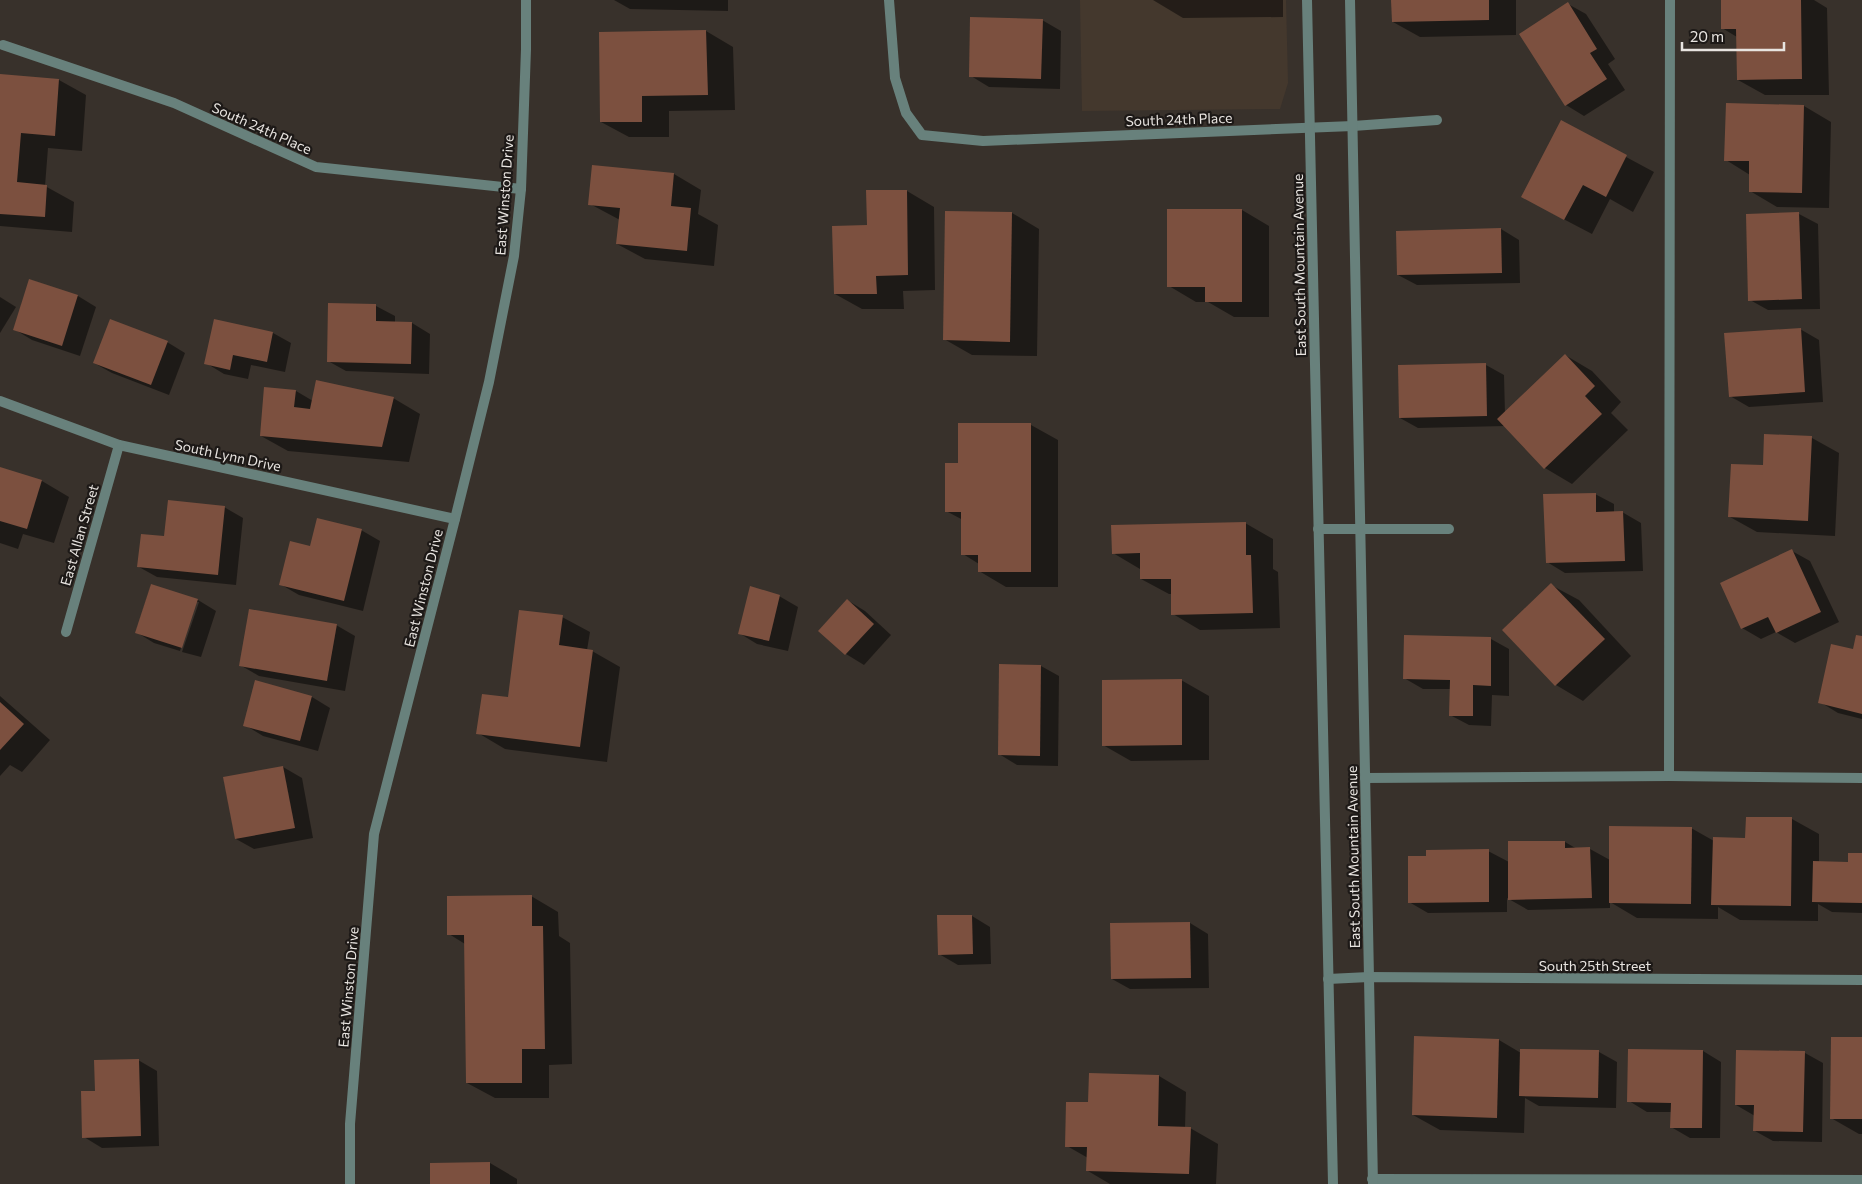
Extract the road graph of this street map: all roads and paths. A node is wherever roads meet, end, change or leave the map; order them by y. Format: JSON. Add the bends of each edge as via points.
{"nodes":[{"id":1,"x":526,"y":0,"type":"edge"},
{"id":2,"x":889,"y":0,"type":"edge"},
{"id":3,"x":1307,"y":0,"type":"edge"},
{"id":4,"x":1350,"y":0,"type":"edge"},
{"id":5,"x":1670,"y":0,"type":"edge"},
{"id":6,"x":4,"y":45,"type":"dead end"},
{"id":7,"x":1437,"y":120,"type":"dead end"},
{"id":8,"x":1352,"y":126,"type":"junction"},
{"id":9,"x":1310,"y":128,"type":"junction"},
{"id":10,"x":521,"y":189,"type":"junction"},
{"id":11,"x":0,"y":402,"type":"edge"},
{"id":12,"x":119,"y":445,"type":"junction"},
{"id":13,"x":455,"y":519,"type":"junction"},
{"id":14,"x":1318,"y":529,"type":"junction"},
{"id":15,"x":1360,"y":529,"type":"junction"},
{"id":16,"x":1448,"y":529,"type":"dead end"},
{"id":17,"x":66,"y":632,"type":"dead end"},
{"id":18,"x":1669,"y":776,"type":"junction"},
{"id":19,"x":1365,"y":778,"type":"junction"},
{"id":20,"x":1862,"y":778,"type":"edge"},
{"id":21,"x":1369,"y":977,"type":"junction"},
{"id":22,"x":1328,"y":979,"type":"junction"},
{"id":23,"x":1862,"y":980,"type":"edge"},
{"id":24,"x":1862,"y":1180,"type":"edge"},
{"id":25,"x":1372,"y":1181,"type":"edge"},
{"id":26,"x":350,"y":1184,"type":"edge"},
{"id":27,"x":1333,"y":1184,"type":"edge"}],
"edges":[{"from":1,"to":10,"type":"street","name":"East Winston Drive"},
{"from":2,"to":9,"type":"street","name":"South 24th Place","via":[[895,78],[906,113],[922,135],[983,141]]},
{"from":3,"to":9,"type":"street","name":"East South Mountain Avenue"},
{"from":4,"to":8,"type":"street","name":"East South Mountain Avenue"},
{"from":5,"to":18,"type":"street"},
{"from":6,"to":10,"type":"street","name":"South 24th Place","via":[[174,103],[316,167]]},
{"from":7,"to":8,"type":"street","name":"South 24th Place"},
{"from":8,"to":9,"type":"street","name":"South 24th Place"},
{"from":8,"to":15,"type":"street","name":"East South Mountain Avenue"},
{"from":9,"to":14,"type":"street","name":"East South Mountain Avenue"},
{"from":10,"to":13,"type":"street","name":"East Winston Drive","via":[[514,256],[489,382]]},
{"from":11,"to":12,"type":"street","name":"South Lynn Drive"},
{"from":12,"to":13,"type":"street","name":"South Lynn Drive"},
{"from":12,"to":17,"type":"street","name":"East Allan Street"},
{"from":13,"to":26,"type":"street","name":"East Winston Drive","via":[[374,834],[350,1124]]},
{"from":14,"to":15,"type":"street"},
{"from":14,"to":22,"type":"street","name":"East South Mountain Avenue"},
{"from":15,"to":16,"type":"street"},
{"from":15,"to":19,"type":"street","name":"East South Mountain Avenue"},
{"from":18,"to":19,"type":"street"},
{"from":18,"to":20,"type":"street"},
{"from":19,"to":21,"type":"street","name":"East South Mountain Avenue"},
{"from":21,"to":22,"type":"street","name":"South 25th Street"},
{"from":21,"to":23,"type":"street","name":"South 25th Street"},
{"from":21,"to":25,"type":"street","name":"East South Mountain Avenue"},
{"from":22,"to":27,"type":"street","name":"East South Mountain Avenue"},
{"from":24,"to":25,"type":"street"}]}
